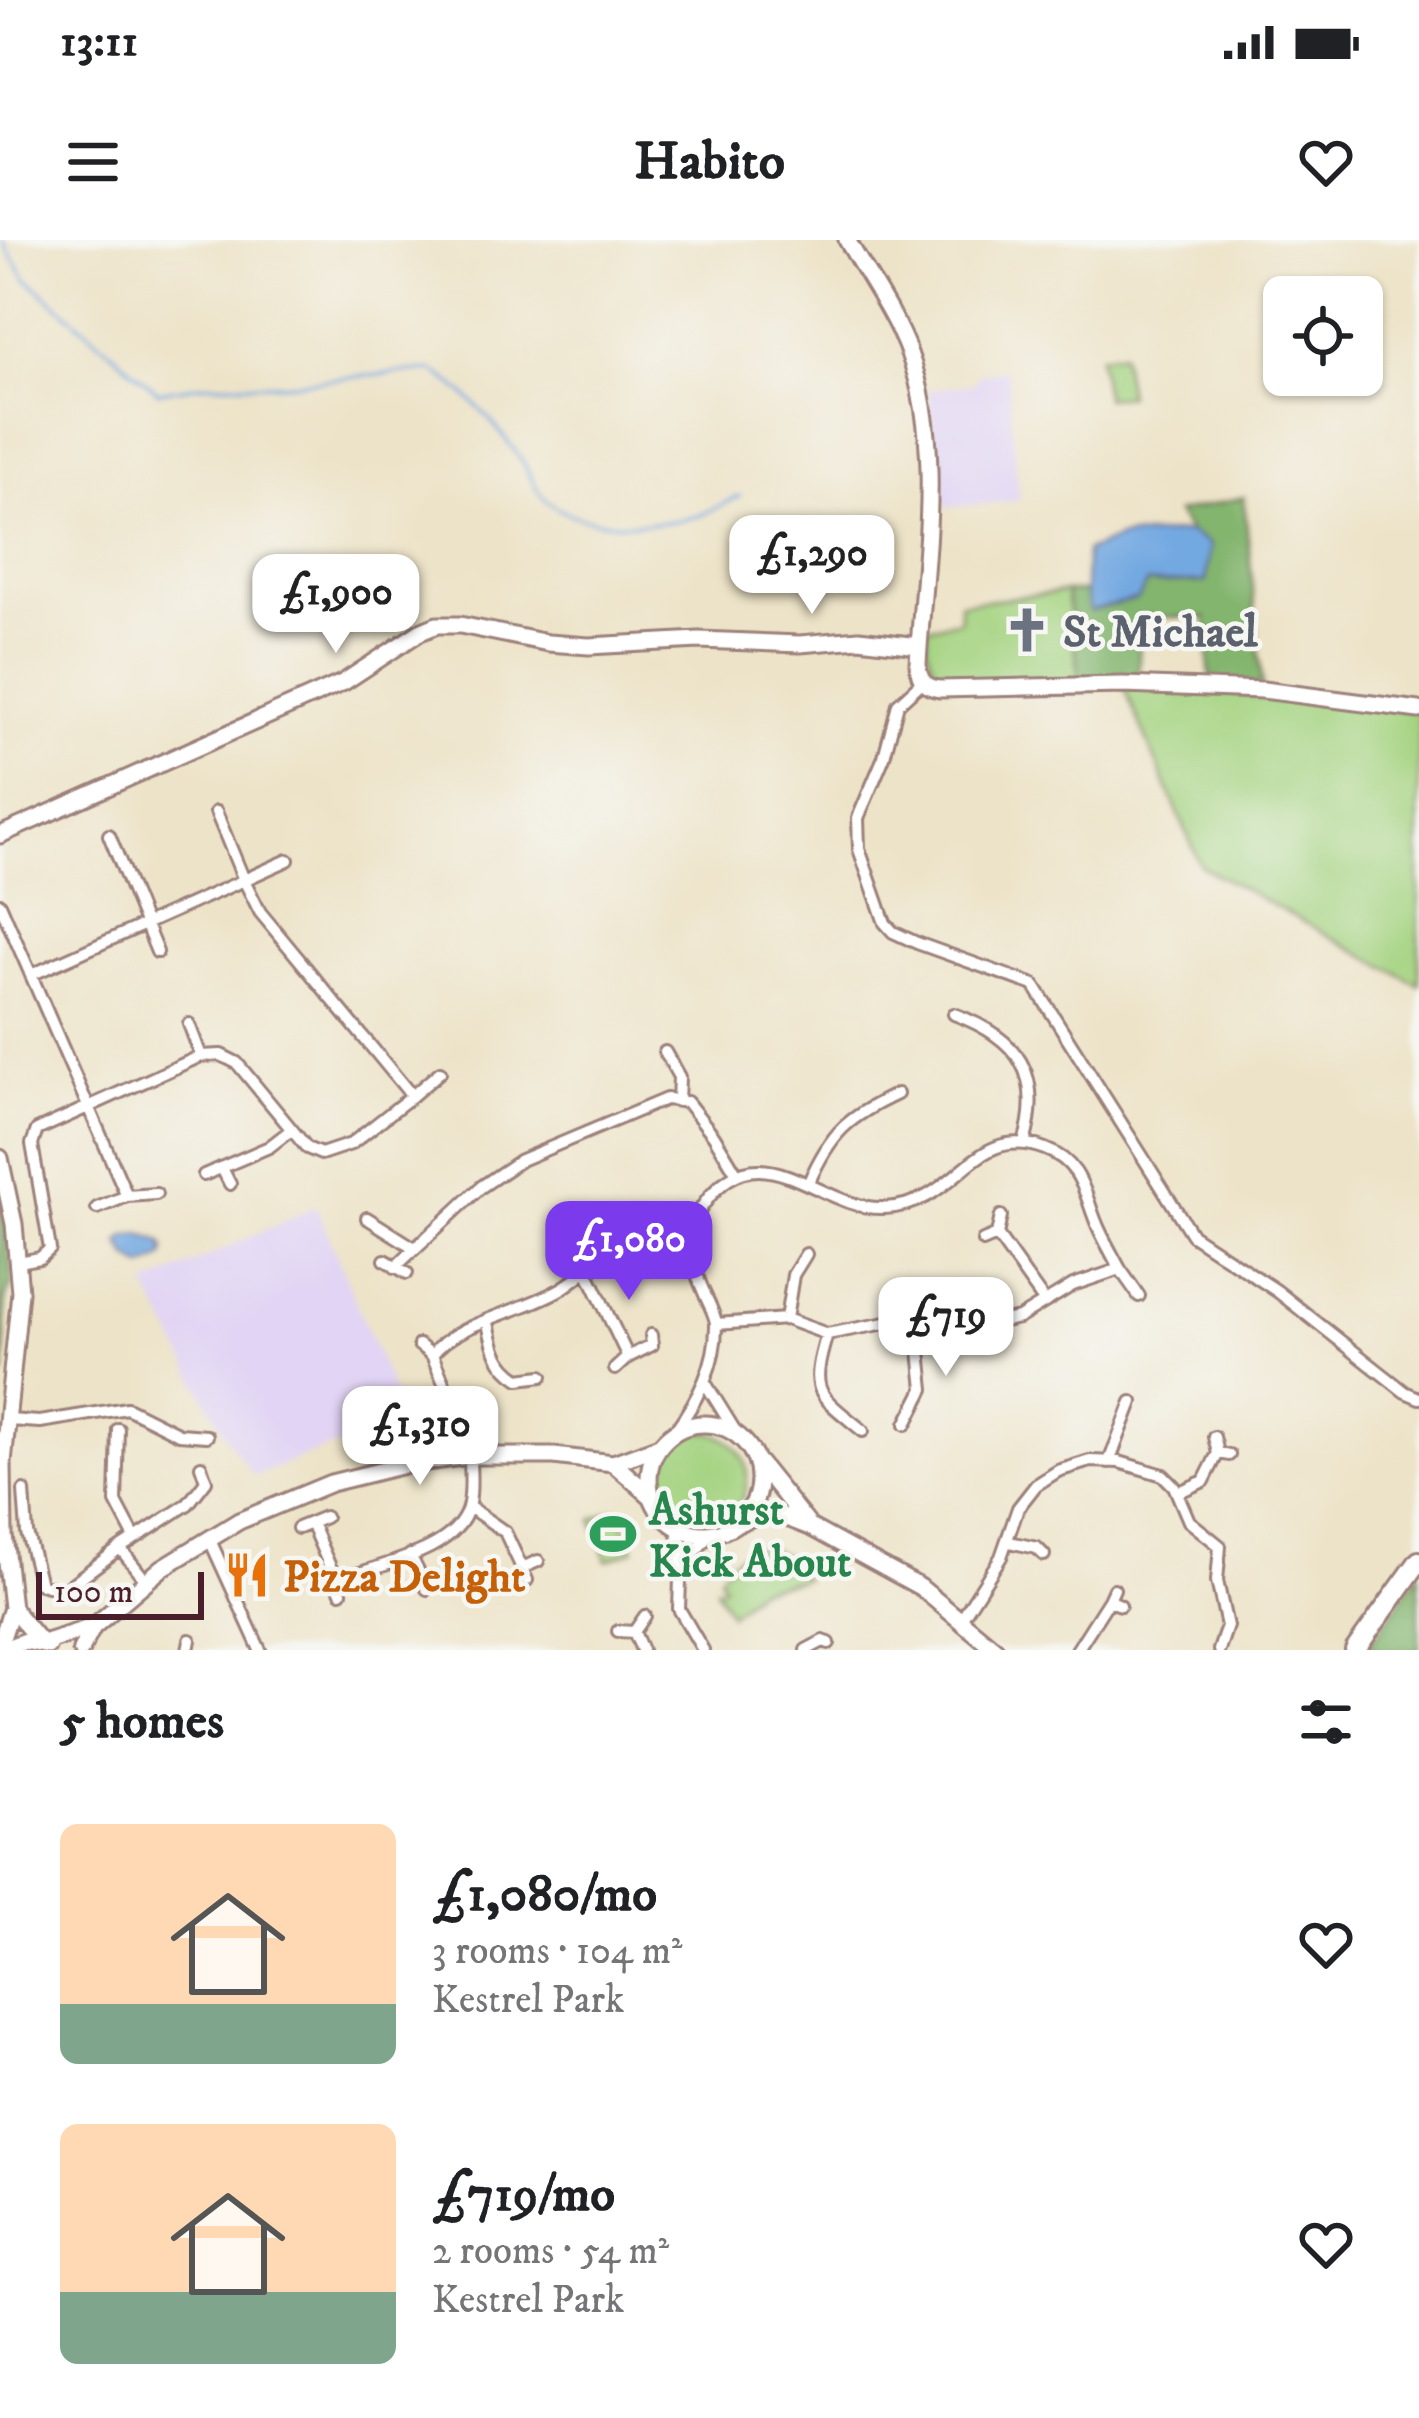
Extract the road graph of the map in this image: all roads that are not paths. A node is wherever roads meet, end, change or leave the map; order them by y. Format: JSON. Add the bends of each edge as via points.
{"nodes":[{"id":1,"x":847,"y":240,"type":"edge"},
{"id":2,"x":919,"y":646,"type":"junction"},
{"id":3,"x":922,"y":682,"type":"junction"},
{"id":4,"x":1419,"y":710,"type":"edge"},
{"id":5,"x":215,"y":812,"type":"dead end"},
{"id":6,"x":236,"y":821,"type":"dead end"},
{"id":7,"x":222,"y":828,"type":"junction"},
{"id":8,"x":0,"y":835,"type":"edge"},
{"id":9,"x":108,"y":835,"type":"dead end"},
{"id":10,"x":288,"y":860,"type":"dead end"},
{"id":11,"x":244,"y":880,"type":"junction"},
{"id":12,"x":1,"y":906,"type":"edge"},
{"id":13,"x":146,"y":924,"type":"junction"},
{"id":14,"x":157,"y":952,"type":"dead end"},
{"id":15,"x":31,"y":975,"type":"junction"},
{"id":16,"x":351,"y":993,"type":"dead end"},
{"id":17,"x":336,"y":1006,"type":"junction"},
{"id":18,"x":954,"y":1013,"type":"dead end"},
{"id":19,"x":189,"y":1024,"type":"dead end"},
{"id":20,"x":665,"y":1052,"type":"dead end"},
{"id":21,"x":202,"y":1056,"type":"junction"},
{"id":22,"x":440,"y":1072,"type":"dead end"},
{"id":23,"x":897,"y":1094,"type":"dead end"},
{"id":24,"x":412,"y":1096,"type":"junction"},
{"id":25,"x":678,"y":1101,"type":"junction"},
{"id":26,"x":88,"y":1104,"type":"junction"},
{"id":27,"x":291,"y":1130,"type":"junction"},
{"id":28,"x":1024,"y":1143,"type":"junction"},
{"id":29,"x":0,"y":1158,"type":"edge"},
{"id":30,"x":222,"y":1168,"type":"junction"},
{"id":31,"x":737,"y":1174,"type":"junction"},
{"id":32,"x":204,"y":1175,"type":"dead end"},
{"id":33,"x":809,"y":1182,"type":"junction"},
{"id":34,"x":230,"y":1184,"type":"dead end"},
{"id":35,"x":156,"y":1194,"type":"dead end"},
{"id":36,"x":127,"y":1196,"type":"junction"},
{"id":37,"x":97,"y":1208,"type":"dead end"},
{"id":38,"x":1001,"y":1216,"type":"dead end"},
{"id":39,"x":367,"y":1218,"type":"dead end"},
{"id":40,"x":688,"y":1232,"type":"junction"},
{"id":41,"x":997,"y":1235,"type":"junction"},
{"id":42,"x":983,"y":1241,"type":"dead end"},
{"id":43,"x":413,"y":1247,"type":"junction"},
{"id":44,"x":806,"y":1254,"type":"dead end"},
{"id":45,"x":19,"y":1262,"type":"junction"},
{"id":46,"x":396,"y":1267,"type":"dead end"},
{"id":47,"x":586,"y":1269,"type":"junction"},
{"id":48,"x":1120,"y":1269,"type":"junction"},
{"id":49,"x":1139,"y":1295,"type":"dead end"},
{"id":50,"x":1044,"y":1301,"type":"junction"},
{"id":51,"x":786,"y":1319,"type":"junction"},
{"id":52,"x":488,"y":1322,"type":"junction"},
{"id":53,"x":917,"y":1322,"type":"junction"},
{"id":54,"x":716,"y":1324,"type":"junction"},
{"id":55,"x":961,"y":1324,"type":"dead end"},
{"id":56,"x":988,"y":1324,"type":"dead end"},
{"id":57,"x":827,"y":1334,"type":"junction"},
{"id":58,"x":651,"y":1335,"type":"dead end"},
{"id":59,"x":418,"y":1345,"type":"dead end"},
{"id":60,"x":432,"y":1355,"type":"junction"},
{"id":61,"x":628,"y":1357,"type":"junction"},
{"id":62,"x":615,"y":1370,"type":"dead end"},
{"id":63,"x":542,"y":1376,"type":"dead end"},
{"id":64,"x":444,"y":1383,"type":"dead end"},
{"id":65,"x":706,"y":1384,"type":"junction"},
{"id":66,"x":1419,"y":1398,"type":"edge"},
{"id":67,"x":1132,"y":1402,"type":"dead end"},
{"id":68,"x":915,"y":1407,"type":"junction"},
{"id":69,"x":173,"y":1410,"type":"dead end"},
{"id":70,"x":930,"y":1416,"type":"dead end"},
{"id":71,"x":8,"y":1420,"type":"junction"},
{"id":72,"x":906,"y":1424,"type":"dead end"},
{"id":73,"x":162,"y":1425,"type":"junction"},
{"id":74,"x":118,"y":1429,"type":"dead end"},
{"id":75,"x":675,"y":1431,"type":"junction"},
{"id":76,"x":863,"y":1431,"type":"dead end"},
{"id":77,"x":737,"y":1434,"type":"junction"},
{"id":78,"x":207,"y":1436,"type":"dead end"},
{"id":79,"x":1214,"y":1437,"type":"dead end"},
{"id":80,"x":659,"y":1447,"type":"junction"},
{"id":81,"x":470,"y":1456,"type":"junction"},
{"id":82,"x":757,"y":1460,"type":"junction"},
{"id":83,"x":608,"y":1462,"type":"junction"},
{"id":84,"x":1109,"y":1462,"type":"junction"},
{"id":85,"x":201,"y":1466,"type":"dead end"},
{"id":86,"x":24,"y":1491,"type":"dead end"},
{"id":87,"x":1177,"y":1493,"type":"junction"},
{"id":88,"x":652,"y":1498,"type":"junction"},
{"id":89,"x":469,"y":1507,"type":"junction"},
{"id":90,"x":325,"y":1517,"type":"dead end"},
{"id":91,"x":737,"y":1523,"type":"junction"},
{"id":92,"x":677,"y":1527,"type":"junction"},
{"id":93,"x":810,"y":1527,"type":"junction"},
{"id":94,"x":710,"y":1534,"type":"junction"},
{"id":95,"x":135,"y":1538,"type":"junction"},
{"id":96,"x":208,"y":1538,"type":"junction"},
{"id":97,"x":1234,"y":1540,"type":"dead end"},
{"id":98,"x":1009,"y":1542,"type":"junction"},
{"id":99,"x":1220,"y":1546,"type":"junction"},
{"id":100,"x":120,"y":1548,"type":"junction"},
{"id":101,"x":410,"y":1556,"type":"junction"},
{"id":102,"x":1044,"y":1556,"type":"dead end"},
{"id":103,"x":538,"y":1561,"type":"dead end"},
{"id":104,"x":1419,"y":1561,"type":"edge"},
{"id":105,"x":681,"y":1568,"type":"junction"},
{"id":106,"x":146,"y":1581,"type":"junction"},
{"id":107,"x":427,"y":1589,"type":"dead end"},
{"id":108,"x":1115,"y":1598,"type":"dead end"},
{"id":109,"x":12,"y":1607,"type":"junction"},
{"id":110,"x":645,"y":1616,"type":"dead end"},
{"id":111,"x":960,"y":1621,"type":"junction"},
{"id":112,"x":93,"y":1627,"type":"junction"},
{"id":113,"x":618,"y":1631,"type":"dead end"},
{"id":114,"x":634,"y":1632,"type":"junction"},
{"id":115,"x":829,"y":1643,"type":"dead end"},
{"id":116,"x":46,"y":1645,"type":"edge"},
{"id":117,"x":0,"y":1647,"type":"edge"},
{"id":118,"x":81,"y":1650,"type":"edge"},
{"id":119,"x":260,"y":1650,"type":"edge"},
{"id":120,"x":642,"y":1650,"type":"edge"},
{"id":121,"x":703,"y":1650,"type":"edge"},
{"id":122,"x":806,"y":1650,"type":"edge"},
{"id":123,"x":996,"y":1650,"type":"edge"},
{"id":124,"x":1077,"y":1650,"type":"edge"},
{"id":125,"x":1219,"y":1650,"type":"edge"},
{"id":126,"x":1355,"y":1650,"type":"edge"}],
"edges":[{"from":1,"to":2,"type":"street","via":[[902,336],[921,396],[929,511]]},
{"from":2,"to":3,"type":"street"},
{"from":2,"to":8,"type":"street","via":[[859,639],[568,645],[436,626],[344,682]]},
{"from":3,"to":4,"type":"street","via":[[940,689],[1263,690]]},
{"from":3,"to":66,"type":"street","via":[[898,704],[858,818],[859,849],[885,923],[917,943],[1034,985],[1192,1235]]},
{"from":5,"to":7,"type":"street"},
{"from":6,"to":7,"type":"street"},
{"from":7,"to":11,"type":"street"},
{"from":9,"to":13,"type":"street"},
{"from":10,"to":11,"type":"street"},
{"from":11,"to":13,"type":"street"},
{"from":11,"to":17,"type":"street"},
{"from":12,"to":15,"type":"street"},
{"from":13,"to":14,"type":"street"},
{"from":13,"to":15,"type":"street"},
{"from":15,"to":26,"type":"street"},
{"from":16,"to":17,"type":"street"},
{"from":17,"to":24,"type":"street"},
{"from":18,"to":28,"type":"street","via":[[1006,1040],[1022,1063],[1034,1110]]},
{"from":19,"to":21,"type":"street"},
{"from":20,"to":25,"type":"street","via":[[679,1077]]},
{"from":21,"to":26,"type":"street"},
{"from":21,"to":27,"type":"street","via":[[236,1063]]},
{"from":22,"to":24,"type":"street"},
{"from":23,"to":33,"type":"street","via":[[836,1131]]},
{"from":24,"to":27,"type":"street","via":[[337,1150],[313,1152]]},
{"from":25,"to":31,"type":"street","via":[[704,1121]]},
{"from":25,"to":43,"type":"street","via":[[666,1099],[521,1160]]},
{"from":26,"to":36,"type":"street"},
{"from":26,"to":45,"type":"street","via":[[34,1134],[50,1249]]},
{"from":27,"to":30,"type":"street"},
{"from":28,"to":33,"type":"street","via":[[988,1149],[937,1193],[892,1208],[848,1204]]},
{"from":28,"to":48,"type":"street","via":[[1048,1150],[1080,1177]]},
{"from":29,"to":45,"type":"street"},
{"from":30,"to":32,"type":"street"},
{"from":30,"to":34,"type":"street"},
{"from":31,"to":33,"type":"street","via":[[772,1171]]},
{"from":31,"to":40,"type":"street","via":[[704,1202]]},
{"from":35,"to":36,"type":"street"},
{"from":36,"to":37,"type":"street"},
{"from":38,"to":41,"type":"street"},
{"from":39,"to":43,"type":"street"},
{"from":40,"to":47,"type":"street","via":[[641,1234]]},
{"from":40,"to":54,"type":"street"},
{"from":41,"to":42,"type":"street"},
{"from":41,"to":50,"type":"street"},
{"from":43,"to":46,"type":"street"},
{"from":44,"to":51,"type":"street","via":[[793,1275]]},
{"from":45,"to":71,"type":"street"},
{"from":47,"to":52,"type":"street"},
{"from":47,"to":61,"type":"street"},
{"from":48,"to":49,"type":"street"},
{"from":48,"to":50,"type":"street"},
{"from":50,"to":56,"type":"street","via":[[1019,1318]]},
{"from":51,"to":54,"type":"street"},
{"from":51,"to":57,"type":"street"},
{"from":52,"to":60,"type":"street","via":[[460,1330]]},
{"from":52,"to":63,"type":"street","via":[[505,1370],[519,1379]]},
{"from":53,"to":55,"type":"street"},
{"from":53,"to":57,"type":"street"},
{"from":53,"to":68,"type":"street","via":[[924,1389]]},
{"from":54,"to":65,"type":"street"},
{"from":57,"to":76,"type":"street","via":[[817,1387]]},
{"from":58,"to":61,"type":"street","via":[[652,1345]]},
{"from":59,"to":60,"type":"street"},
{"from":60,"to":64,"type":"street"},
{"from":61,"to":62,"type":"street"},
{"from":65,"to":75,"type":"street"},
{"from":65,"to":77,"type":"street"},
{"from":67,"to":84,"type":"street"},
{"from":68,"to":70,"type":"street"},
{"from":68,"to":72,"type":"street"},
{"from":69,"to":73,"type":"street"},
{"from":71,"to":73,"type":"street","via":[[120,1408]]},
{"from":71,"to":109,"type":"street","via":[[4,1535]]},
{"from":73,"to":78,"type":"street"},
{"from":74,"to":95,"type":"street","via":[[116,1502]]},
{"from":75,"to":77,"type":"street","via":[[709,1424]]},
{"from":75,"to":80,"type":"street"},
{"from":77,"to":82,"type":"street"},
{"from":79,"to":87,"type":"street","via":[[1224,1454],[1204,1481]]},
{"from":80,"to":83,"type":"street"},
{"from":80,"to":88,"type":"street"},
{"from":81,"to":83,"type":"street"},
{"from":81,"to":89,"type":"street"},
{"from":81,"to":96,"type":"street","via":[[349,1477]]},
{"from":82,"to":91,"type":"street","via":[[757,1495]]},
{"from":82,"to":93,"type":"street"},
{"from":83,"to":88,"type":"street"},
{"from":84,"to":87,"type":"street","via":[[1156,1472]]},
{"from":84,"to":98,"type":"street","via":[[1058,1471],[1036,1485],[1018,1508]]},
{"from":85,"to":95,"type":"street","via":[[206,1481],[195,1498]]},
{"from":86,"to":100,"type":"street","via":[[40,1584],[68,1588]]},
{"from":87,"to":99,"type":"street","via":[[1189,1521]]},
{"from":88,"to":92,"type":"street"},
{"from":89,"to":101,"type":"street","via":[[447,1537]]},
{"from":89,"to":103,"type":"street","via":[[505,1532],[524,1574]]},
{"from":90,"to":101,"type":"street","via":[[304,1526],[338,1587]]},
{"from":91,"to":93,"type":"street","via":[[761,1514]]},
{"from":91,"to":94,"type":"street"},
{"from":92,"to":94,"type":"street"},
{"from":92,"to":105,"type":"street"},
{"from":93,"to":111,"type":"street","via":[[920,1587]]},
{"from":94,"to":105,"type":"street"},
{"from":95,"to":100,"type":"street"},
{"from":96,"to":106,"type":"street"},
{"from":96,"to":119,"type":"street"},
{"from":97,"to":99,"type":"street"},
{"from":98,"to":102,"type":"street"},
{"from":98,"to":111,"type":"street"},
{"from":99,"to":125,"type":"street","via":[[1217,1581],[1227,1626]]},
{"from":100,"to":106,"type":"street"},
{"from":101,"to":107,"type":"street"},
{"from":104,"to":126,"type":"main road"},
{"from":105,"to":121,"type":"street","via":[[680,1610]]},
{"from":106,"to":112,"type":"street"},
{"from":108,"to":124,"type":"street"},
{"from":109,"to":116,"type":"street"},
{"from":109,"to":117,"type":"street"},
{"from":110,"to":114,"type":"street"},
{"from":111,"to":123,"type":"street"},
{"from":112,"to":116,"type":"street"},
{"from":112,"to":118,"type":"street"},
{"from":113,"to":114,"type":"street"},
{"from":114,"to":120,"type":"street"},
{"from":115,"to":122,"type":"street"},
{"from":116,"to":117,"type":"street"}]}
